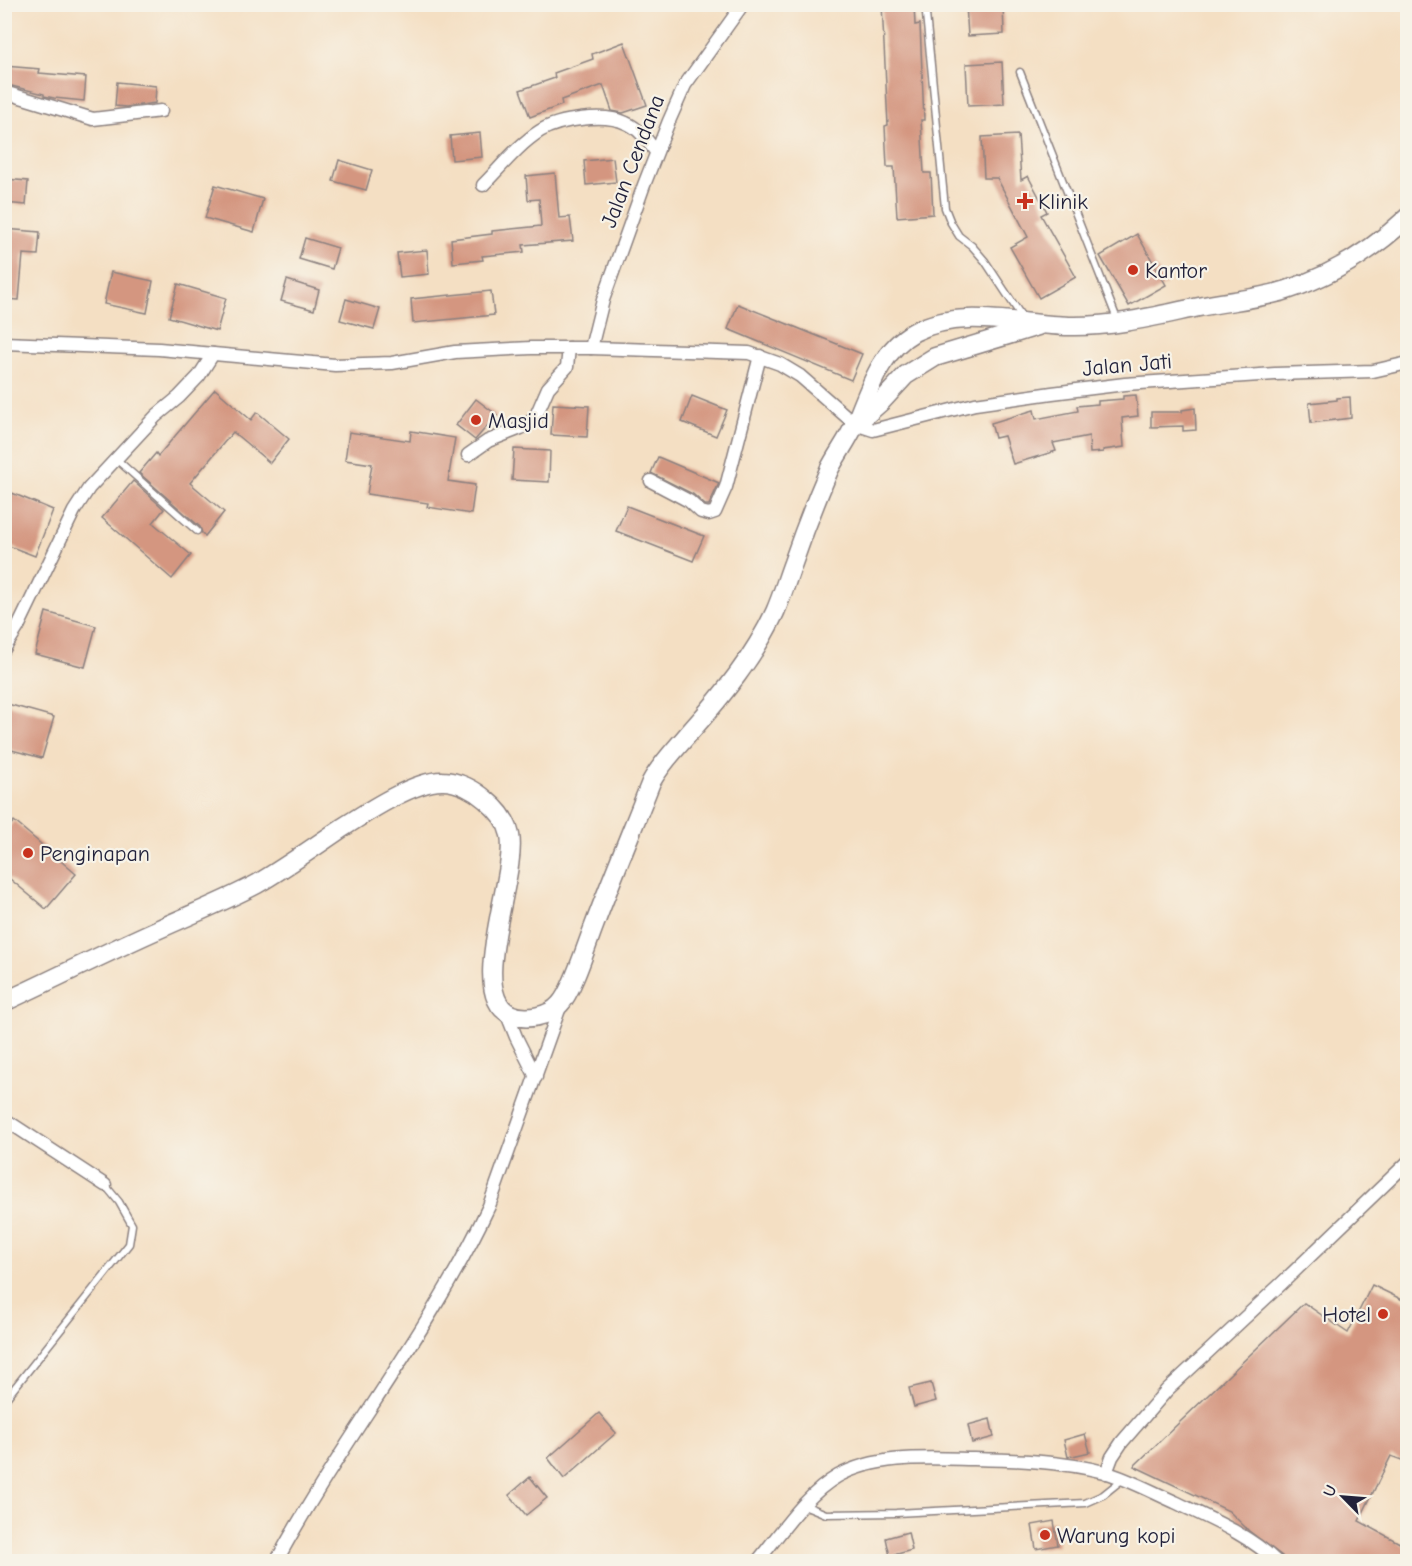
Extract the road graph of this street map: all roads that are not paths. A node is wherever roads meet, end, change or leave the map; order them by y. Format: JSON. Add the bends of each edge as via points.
{"nodes":[{"id":1,"x":743,"y":4,"type":"edge"},
{"id":2,"x":925,"y":4,"type":"edge"},
{"id":3,"x":1020,"y":72,"type":"dead end"},
{"id":4,"x":4,"y":92,"type":"edge"},
{"id":5,"x":161,"y":111,"type":"dead end"},
{"id":6,"x":656,"y":152,"type":"junction"},
{"id":7,"x":483,"y":186,"type":"dead end"},
{"id":8,"x":1407,"y":217,"type":"edge"},
{"id":9,"x":1034,"y":323,"type":"junction"},
{"id":10,"x":1118,"y":323,"type":"junction"},
{"id":11,"x":4,"y":343,"type":"edge"},
{"id":12,"x":569,"y":348,"type":"junction"},
{"id":13,"x":591,"y":348,"type":"junction"},
{"id":14,"x":213,"y":354,"type":"junction"},
{"id":15,"x":760,"y":356,"type":"junction"},
{"id":16,"x":1407,"y":363,"type":"edge"},
{"id":17,"x":855,"y":424,"type":"junction"},
{"id":18,"x":468,"y":455,"type":"dead end"},
{"id":19,"x":115,"y":458,"type":"junction"},
{"id":20,"x":651,"y":481,"type":"dead end"},
{"id":21,"x":197,"y":531,"type":"dead end"},
{"id":22,"x":4,"y":649,"type":"edge"},
{"id":23,"x":4,"y":1002,"type":"edge"},
{"id":24,"x":561,"y":1003,"type":"junction"},
{"id":25,"x":506,"y":1012,"type":"junction"},
{"id":26,"x":536,"y":1077,"type":"junction"},
{"id":27,"x":4,"y":1119,"type":"edge"},
{"id":28,"x":1407,"y":1162,"type":"edge"},
{"id":29,"x":105,"y":1185,"type":"joint"},
{"id":30,"x":4,"y":1401,"type":"edge"},
{"id":31,"x":1106,"y":1473,"type":"junction"},
{"id":32,"x":1123,"y":1479,"type":"junction"},
{"id":33,"x":804,"y":1505,"type":"junction"},
{"id":34,"x":276,"y":1562,"type":"edge"},
{"id":35,"x":757,"y":1562,"type":"edge"},
{"id":36,"x":1277,"y":1562,"type":"edge"}],
"edges":[{"from":1,"to":6,"type":"street","name":"Jalan Cendana","via":[[686,85]]},
{"from":2,"to":9,"type":"lane","via":[[945,208],[955,229]]},
{"from":3,"to":10,"type":"lane"},
{"from":4,"to":5,"type":"street","via":[[93,119]]},
{"from":6,"to":7,"type":"street","via":[[629,123],[592,118],[562,122],[547,127],[512,154]]},
{"from":6,"to":13,"type":"street","name":"Jalan Cendana","via":[[603,300]]},
{"from":8,"to":10,"type":"street","via":[[1346,265],[1287,290]]},
{"from":9,"to":10,"type":"street"},
{"from":9,"to":17,"type":"street","via":[[934,357],[906,375]]},
{"from":9,"to":17,"type":"street","via":[[967,319],[912,333],[883,362]]},
{"from":11,"to":14,"type":"street"},
{"from":12,"to":13,"type":"street"},
{"from":12,"to":14,"type":"street","via":[[455,352],[367,365]]},
{"from":12,"to":18,"type":"street","via":[[567,367],[548,388],[535,418]]},
{"from":13,"to":15,"type":"street","via":[[721,351]]},
{"from":14,"to":19,"type":"street","via":[[199,376]]},
{"from":15,"to":17,"type":"street","via":[[800,376]]},
{"from":15,"to":20,"type":"street","via":[[726,487],[715,512],[701,512],[689,501]]},
{"from":16,"to":17,"type":"street","name":"Jalan Jati","via":[[1373,371],[1125,384],[975,404],[882,429]]},
{"from":17,"to":24,"type":"street","via":[[830,467],[775,611],[756,646],[734,681],[668,755],[651,782]]},
{"from":19,"to":21,"type":"lane"},
{"from":19,"to":22,"type":"street","via":[[74,511]]},
{"from":23,"to":25,"type":"street","via":[[257,884],[380,804],[431,782],[443,781],[482,796],[501,815],[510,834],[510,861],[491,966],[495,997]]},
{"from":24,"to":25,"type":"street","via":[[550,1012],[535,1016],[517,1017]]},
{"from":24,"to":26,"type":"street"},
{"from":25,"to":26,"type":"street"},
{"from":26,"to":34,"type":"street","via":[[478,1230]]},
{"from":27,"to":29,"type":"street"},
{"from":28,"to":31,"type":"street","via":[[1167,1390],[1122,1442]]},
{"from":29,"to":30,"type":"lane","via":[[132,1225],[129,1244]]},
{"from":31,"to":32,"type":"street"},
{"from":31,"to":33,"type":"street","via":[[1003,1460],[892,1460],[838,1476]]},
{"from":32,"to":33,"type":"lane","via":[[1085,1503],[826,1514]]},
{"from":32,"to":36,"type":"street","via":[[1254,1542]]},
{"from":33,"to":35,"type":"street"}]}
